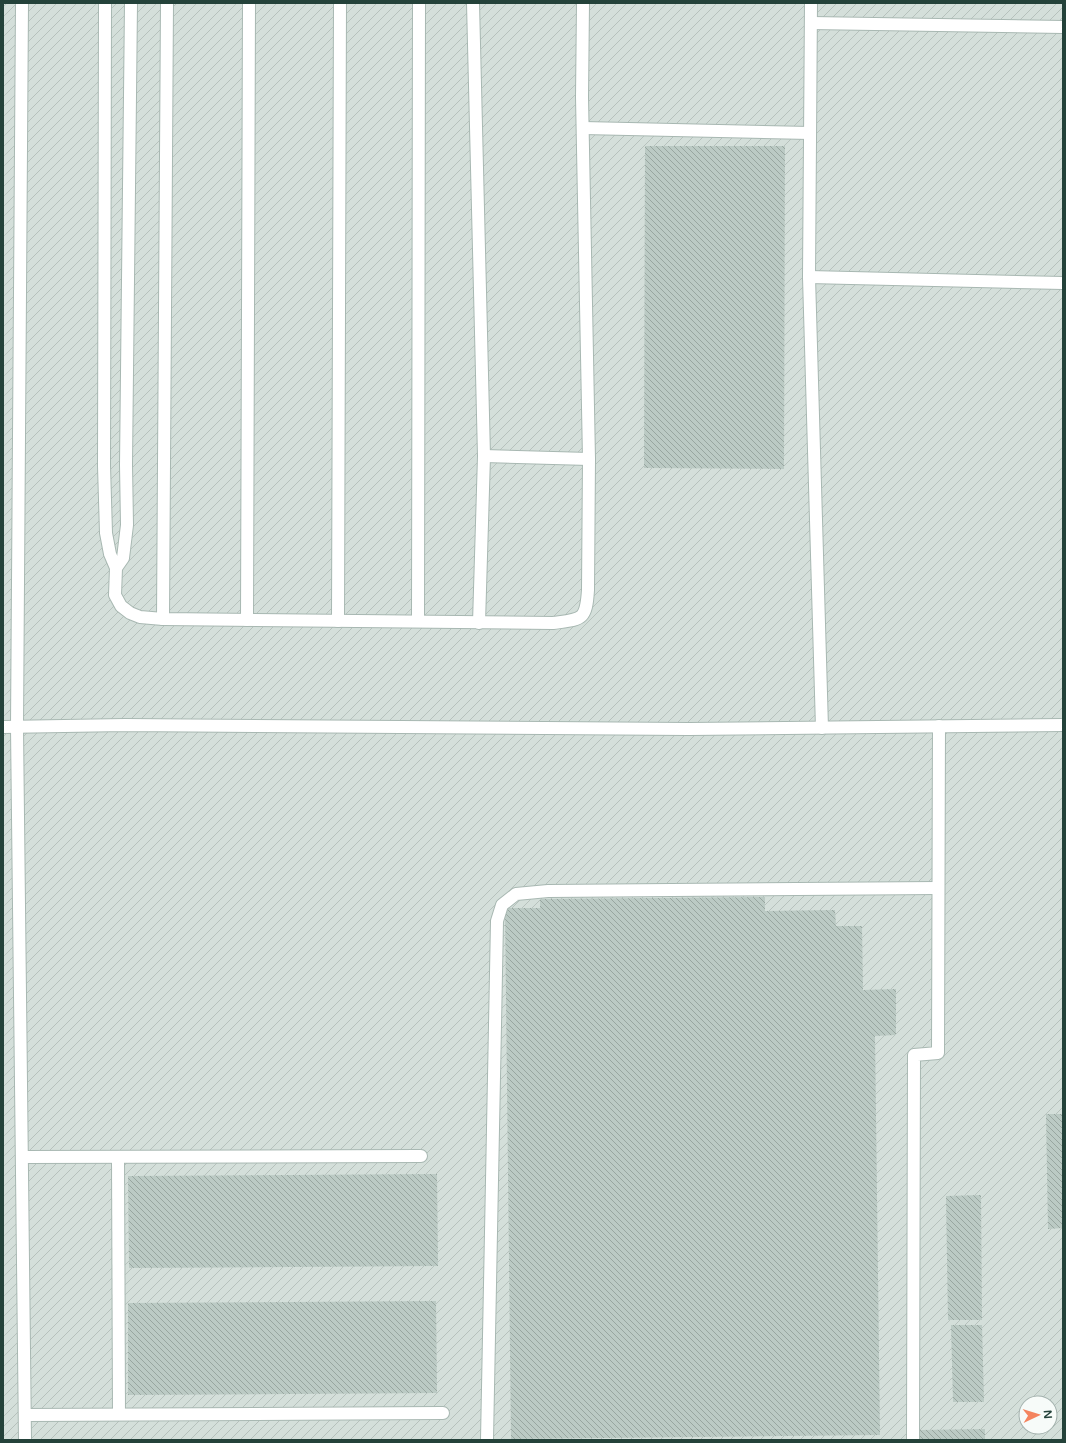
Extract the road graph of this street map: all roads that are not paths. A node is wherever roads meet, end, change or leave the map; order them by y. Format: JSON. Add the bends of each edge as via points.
{"nodes":[{"id":1,"x":22,"y":3,"type":"edge"},
{"id":2,"x":104,"y":3,"type":"edge"},
{"id":3,"x":131,"y":3,"type":"edge"},
{"id":4,"x":167,"y":3,"type":"edge"},
{"id":5,"x":249,"y":3,"type":"edge"},
{"id":6,"x":340,"y":3,"type":"edge"},
{"id":7,"x":419,"y":3,"type":"edge"},
{"id":8,"x":473,"y":3,"type":"edge"},
{"id":9,"x":583,"y":3,"type":"edge"},
{"id":10,"x":810,"y":3,"type":"edge"},
{"id":11,"x":810,"y":23,"type":"junction"},
{"id":12,"x":1063,"y":27,"type":"edge"},
{"id":13,"x":583,"y":128,"type":"junction"},
{"id":14,"x":810,"y":133,"type":"junction"},
{"id":15,"x":809,"y":277,"type":"junction"},
{"id":16,"x":1063,"y":283,"type":"edge"},
{"id":17,"x":484,"y":456,"type":"junction"},
{"id":18,"x":589,"y":459,"type":"junction"},
{"id":19,"x":116,"y":568,"type":"junction"},
{"id":20,"x":163,"y":619,"type":"junction"},
{"id":21,"x":247,"y":620,"type":"junction"},
{"id":22,"x":338,"y":621,"type":"junction"},
{"id":23,"x":418,"y":621,"type":"junction"},
{"id":24,"x":479,"y":623,"type":"junction"},
{"id":25,"x":1063,"y":725,"type":"edge"},
{"id":26,"x":939,"y":726,"type":"junction"},
{"id":27,"x":3,"y":727,"type":"edge"},
{"id":28,"x":17,"y":727,"type":"junction"},
{"id":29,"x":822,"y":728,"type":"junction"},
{"id":30,"x":938,"y":888,"type":"junction"},
{"id":31,"x":420,"y":1156,"type":"dead end"},
{"id":32,"x":22,"y":1157,"type":"junction"},
{"id":33,"x":118,"y":1158,"type":"junction"},
{"id":34,"x":443,"y":1413,"type":"dead end"},
{"id":35,"x":119,"y":1414,"type":"junction"},
{"id":36,"x":26,"y":1415,"type":"junction"},
{"id":37,"x":25,"y":1440,"type":"edge"},
{"id":38,"x":487,"y":1440,"type":"edge"},
{"id":39,"x":913,"y":1440,"type":"edge"}],
"edges":[{"from":1,"to":28,"type":"street"},
{"from":2,"to":19,"type":"street","via":[[104,466],[106,533]]},
{"from":3,"to":19,"type":"street","via":[[127,525],[123,558]]},
{"from":4,"to":20,"type":"street"},
{"from":5,"to":21,"type":"street"},
{"from":6,"to":22,"type":"street"},
{"from":7,"to":23,"type":"street"},
{"from":8,"to":17,"type":"street"},
{"from":9,"to":13,"type":"street"},
{"from":10,"to":11,"type":"street"},
{"from":11,"to":12,"type":"street"},
{"from":11,"to":14,"type":"street"},
{"from":13,"to":14,"type":"street"},
{"from":13,"to":18,"type":"street"},
{"from":14,"to":15,"type":"street"},
{"from":15,"to":16,"type":"street"},
{"from":15,"to":29,"type":"street"},
{"from":17,"to":18,"type":"street"},
{"from":17,"to":24,"type":"street"},
{"from":18,"to":24,"type":"street","via":[[588,590],[583,616],[577,620],[553,623]]},
{"from":19,"to":20,"type":"street","via":[[115,595],[121,606],[130,614]]},
{"from":20,"to":21,"type":"street"},
{"from":21,"to":22,"type":"street"},
{"from":22,"to":23,"type":"street"},
{"from":23,"to":24,"type":"street"},
{"from":25,"to":26,"type":"street"},
{"from":26,"to":29,"type":"street"},
{"from":26,"to":30,"type":"street"},
{"from":27,"to":28,"type":"street"},
{"from":28,"to":29,"type":"street","via":[[125,725]]},
{"from":28,"to":32,"type":"street"},
{"from":30,"to":38,"type":"street","via":[[548,891],[516,894],[502,905],[497,921]]},
{"from":30,"to":39,"type":"street","via":[[938,1053],[914,1055]]},
{"from":31,"to":33,"type":"street"},
{"from":32,"to":33,"type":"street"},
{"from":32,"to":36,"type":"street"},
{"from":33,"to":35,"type":"street"},
{"from":34,"to":35,"type":"street"},
{"from":35,"to":36,"type":"street"},
{"from":36,"to":37,"type":"street"}]}
